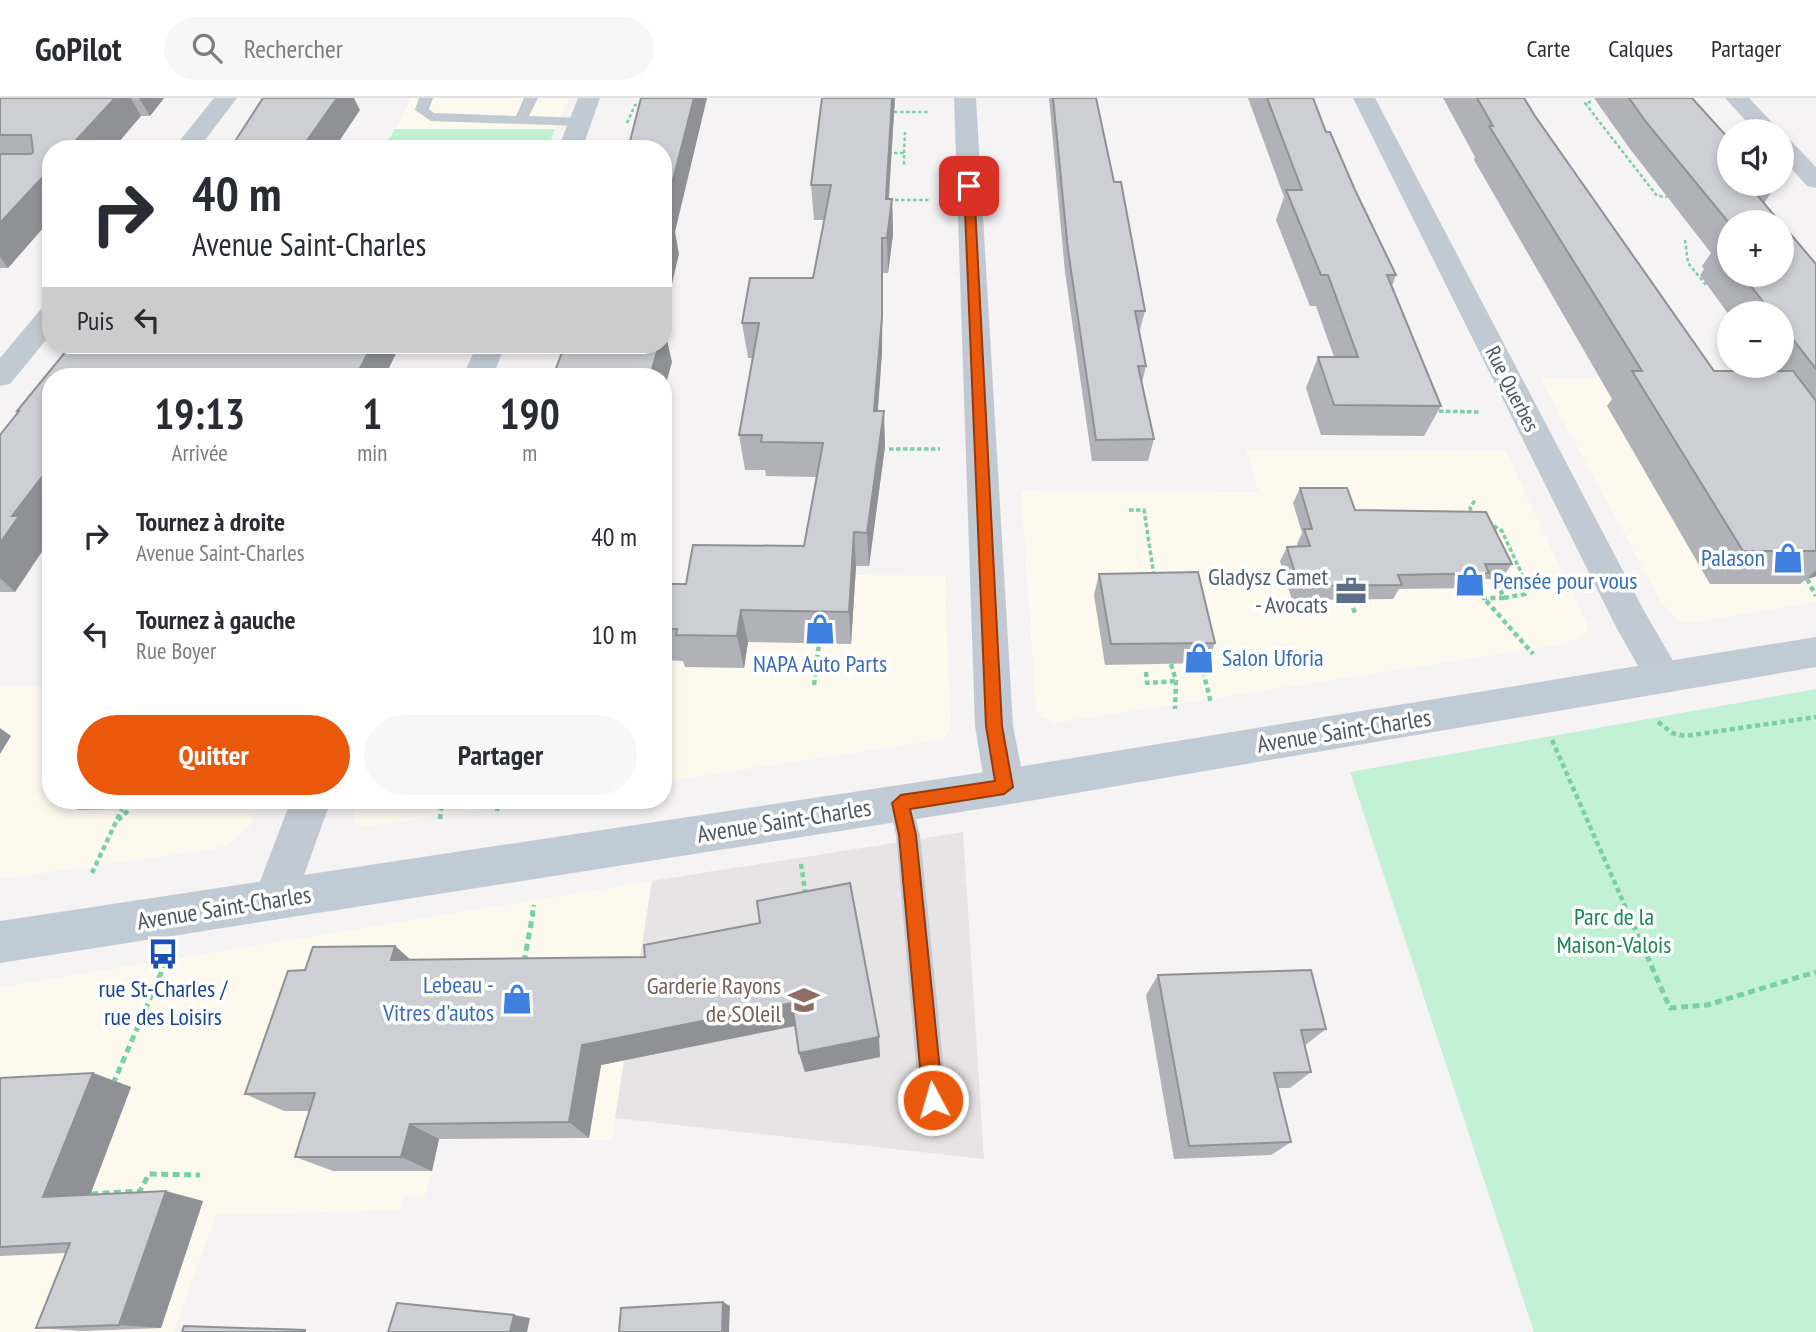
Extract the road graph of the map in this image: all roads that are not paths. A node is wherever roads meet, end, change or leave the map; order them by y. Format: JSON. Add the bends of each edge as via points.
{"nodes":[{"id":1,"x":226,"y":98,"type":"edge"},
{"id":2,"x":426,"y":98,"type":"edge"},
{"id":3,"x":531,"y":98,"type":"edge"},
{"id":4,"x":589,"y":98,"type":"edge"},
{"id":5,"x":965,"y":98,"type":"edge"},
{"id":6,"x":1364,"y":98,"type":"edge"},
{"id":7,"x":1736,"y":98,"type":"edge"},
{"id":8,"x":1756,"y":119,"type":"edge"},
{"id":9,"x":522,"y":120,"type":"junction"},
{"id":10,"x":580,"y":122,"type":"junction"},
{"id":11,"x":192,"y":140,"type":"edge"},
{"id":12,"x":573,"y":140,"type":"edge"},
{"id":13,"x":1794,"y":158,"type":"edge"},
{"id":14,"x":1816,"y":181,"type":"edge"},
{"id":15,"x":42,"y":326,"type":"edge"},
{"id":16,"x":0,"y":377,"type":"edge"},
{"id":17,"x":1816,"y":652,"type":"edge"},
{"id":18,"x":1664,"y":678,"type":"junction"},
{"id":19,"x":1004,"y":787,"type":"junction"},
{"id":20,"x":901,"y":803,"type":"junction"},
{"id":21,"x":309,"y":809,"type":"edge"},
{"id":22,"x":275,"y":900,"type":"junction"},
{"id":23,"x":0,"y":942,"type":"edge"},
{"id":24,"x":933,"y":1100,"type":"dead end"}],
"edges":[{"from":1,"to":11,"type":"street"},
{"from":2,"to":9,"type":"lane","via":[[422,110],[431,117]]},
{"from":3,"to":9,"type":"lane"},
{"from":4,"to":10,"type":"street"},
{"from":5,"to":19,"type":"street","via":[[994,726]]},
{"from":6,"to":18,"type":"street","name":"Rue Querbes"},
{"from":7,"to":8,"type":"street"},
{"from":9,"to":10,"type":"lane"},
{"from":10,"to":12,"type":"street"},
{"from":13,"to":14,"type":"street"},
{"from":15,"to":16,"type":"street"},
{"from":17,"to":18,"type":"main road","name":"Avenue Saint-Charles"},
{"from":18,"to":19,"type":"main road","name":"Avenue Saint-Charles"},
{"from":19,"to":20,"type":"main road","name":"Avenue Saint-Charles"},
{"from":20,"to":22,"type":"main road","name":"Avenue Saint-Charles"},
{"from":20,"to":24,"type":"lane","via":[[908,835]]},
{"from":21,"to":22,"type":"street"},
{"from":22,"to":23,"type":"main road","name":"Avenue Saint-Charles"}]}
